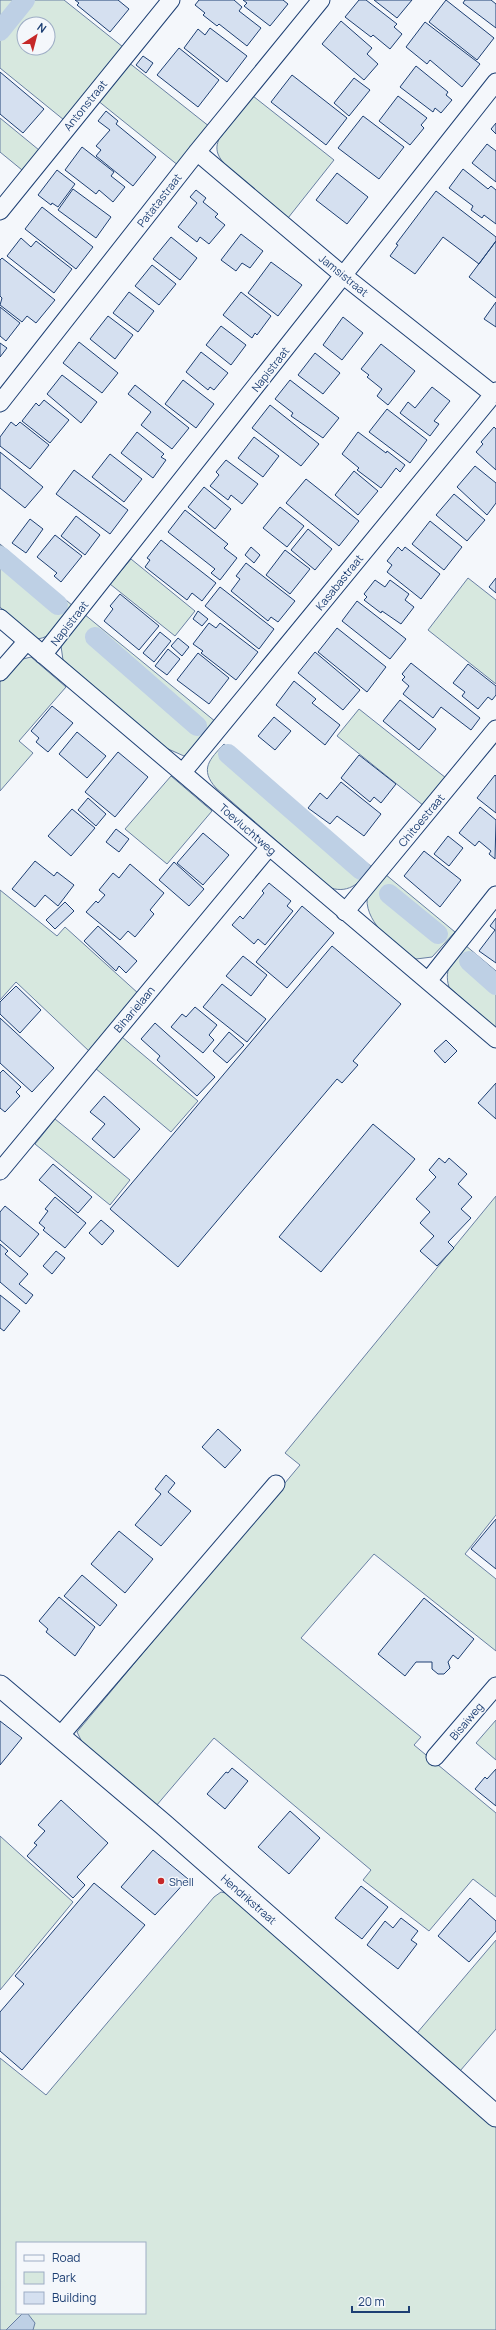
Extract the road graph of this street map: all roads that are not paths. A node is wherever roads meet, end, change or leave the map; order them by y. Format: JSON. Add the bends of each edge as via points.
{"nodes":[{"id":1,"x":170,"y":0,"type":"edge"},
{"id":2,"x":321,"y":0,"type":"edge"},
{"id":3,"x":496,"y":82,"type":"edge"},
{"id":4,"x":197,"y":152,"type":"junction"},
{"id":5,"x":0,"y":211,"type":"edge"},
{"id":6,"x":344,"y":276,"type":"junction"},
{"id":7,"x":495,"y":393,"type":"edge"},
{"id":8,"x":0,"y":403,"type":"edge"},
{"id":9,"x":0,"y":618,"type":"edge"},
{"id":10,"x":27,"y":641,"type":"junction"},
{"id":11,"x":43,"y":655,"type":"junction"},
{"id":12,"x":0,"y":672,"type":"edge"},
{"id":13,"x":496,"y":729,"type":"edge"},
{"id":14,"x":183,"y":772,"type":"junction"},
{"id":15,"x":269,"y":847,"type":"junction"},
{"id":16,"x":496,"y":895,"type":"edge"},
{"id":17,"x":345,"y":912,"type":"junction"},
{"id":18,"x":428,"y":981,"type":"junction"},
{"id":19,"x":496,"y":1039,"type":"edge"},
{"id":20,"x":0,"y":1171,"type":"edge"},
{"id":21,"x":276,"y":1484,"type":"dead end"},
{"id":22,"x":0,"y":1686,"type":"edge"},
{"id":23,"x":496,"y":1686,"type":"edge"},
{"id":24,"x":60,"y":1736,"type":"junction"},
{"id":25,"x":435,"y":1757,"type":"dead end"},
{"id":26,"x":496,"y":2116,"type":"edge"}],
"edges":[{"from":1,"to":5,"type":"street","name":"Antonstraat"},
{"from":2,"to":4,"type":"street","name":"Patatastraat"},
{"from":3,"to":6,"type":"street","name":"Napistraat"},
{"from":4,"to":6,"type":"street","name":"Jamsistraat"},
{"from":4,"to":8,"type":"street","name":"Patatastraat"},
{"from":6,"to":7,"type":"street","name":"Jamsistraat"},
{"from":6,"to":11,"type":"street","name":"Napistraat"},
{"from":7,"to":14,"type":"street","name":"Kasabastraat"},
{"from":9,"to":10,"type":"street","name":"Toevluchtweg"},
{"from":10,"to":11,"type":"street","name":"Toevluchtweg"},
{"from":10,"to":12,"type":"street"},
{"from":11,"to":14,"type":"street","name":"Toevluchtweg"},
{"from":13,"to":17,"type":"street","name":"Chitoestraat"},
{"from":14,"to":15,"type":"street","name":"Toevluchtweg"},
{"from":15,"to":17,"type":"street","name":"Toevluchtweg"},
{"from":15,"to":20,"type":"street","name":"Biharielaan"},
{"from":16,"to":18,"type":"street"},
{"from":17,"to":18,"type":"street","name":"Toevluchtweg"},
{"from":18,"to":19,"type":"street","name":"Toevluchtweg"},
{"from":21,"to":24,"type":"street"},
{"from":22,"to":24,"type":"street","name":"Hendrikstraat"},
{"from":23,"to":25,"type":"street","name":"Bisaiweg"},
{"from":24,"to":26,"type":"street","name":"Hendrikstraat"}]}
